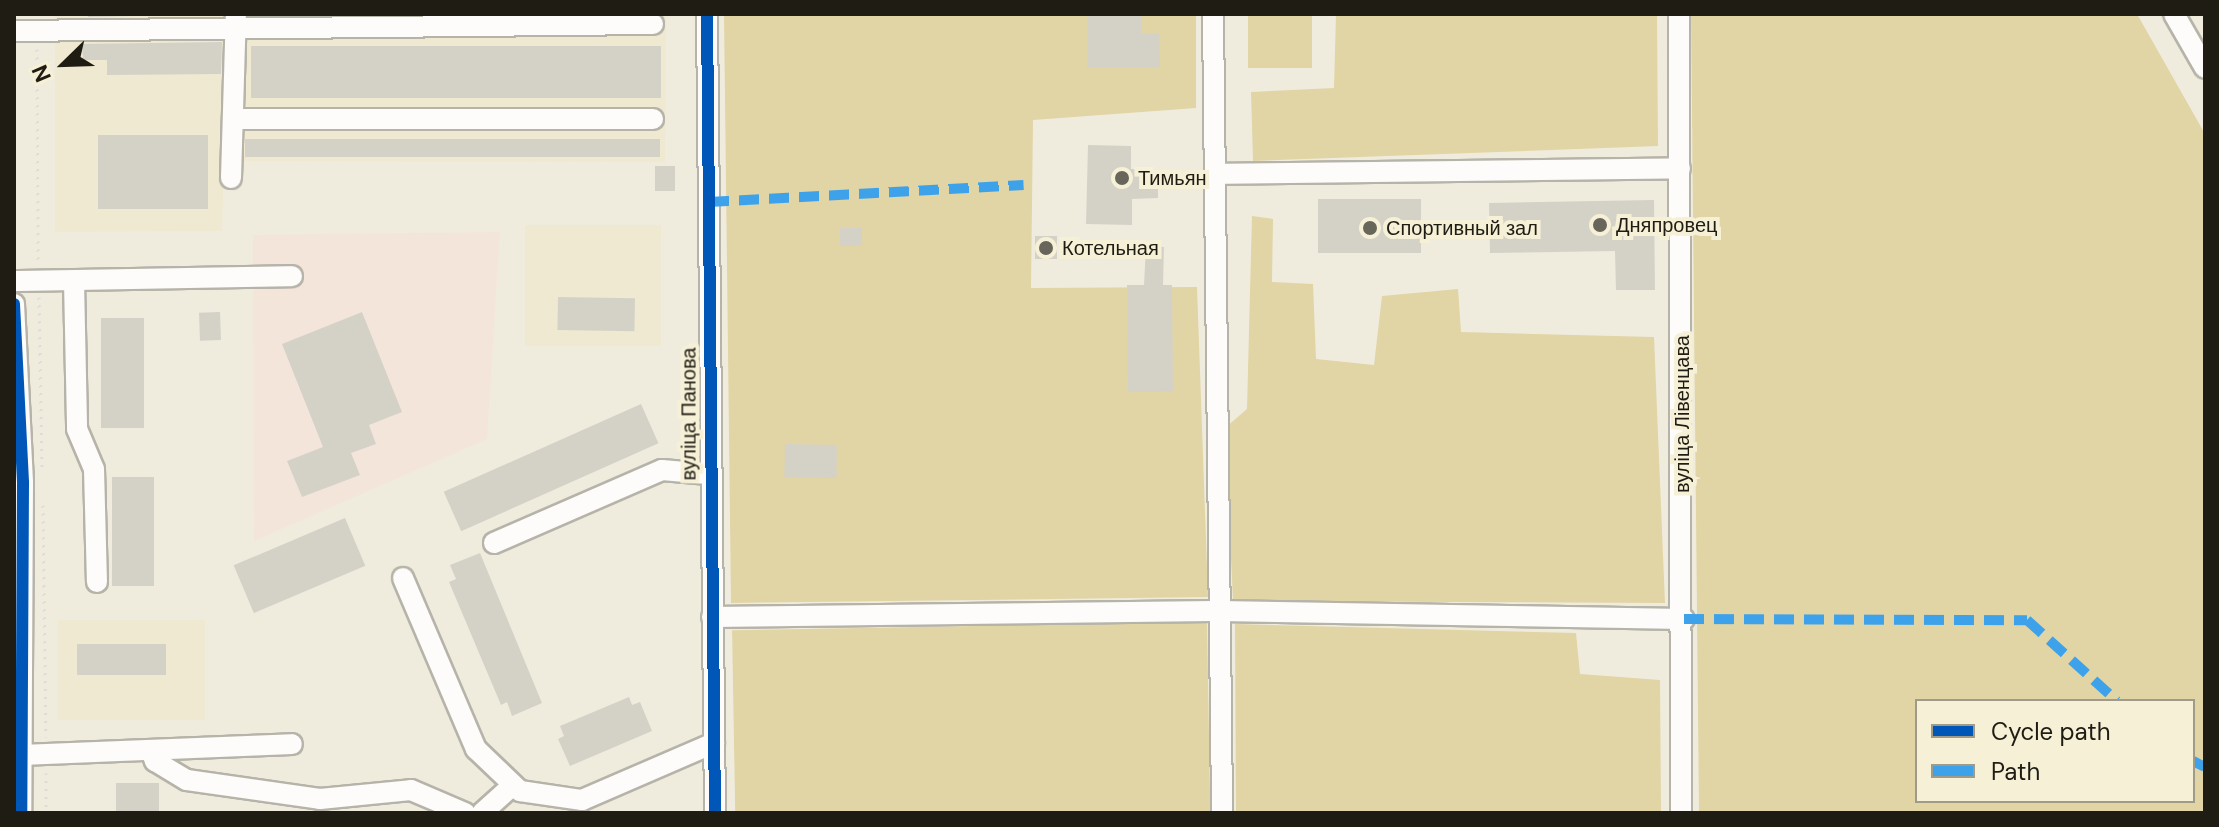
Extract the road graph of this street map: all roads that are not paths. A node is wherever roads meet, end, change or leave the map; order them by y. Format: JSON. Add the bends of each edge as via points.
{"nodes":[{"id":1,"x":707,"y":14,"type":"edge"},
{"id":2,"x":1213,"y":14,"type":"edge"},
{"id":3,"x":1679,"y":14,"type":"edge"},
{"id":4,"x":2174,"y":14,"type":"edge"},
{"id":5,"x":188,"y":21,"type":"edge"},
{"id":6,"x":236,"y":21,"type":"edge"},
{"id":7,"x":653,"y":24,"type":"dead end"},
{"id":8,"x":14,"y":31,"type":"edge"},
{"id":9,"x":2205,"y":68,"type":"edge"},
{"id":10,"x":234,"y":119,"type":"junction"},
{"id":11,"x":653,"y":119,"type":"dead end"},
{"id":12,"x":1680,"y":168,"type":"junction"},
{"id":13,"x":1215,"y":174,"type":"junction"},
{"id":14,"x":231,"y":178,"type":"dead end"},
{"id":15,"x":292,"y":276,"type":"dead end"},
{"id":16,"x":14,"y":281,"type":"edge"},
{"id":17,"x":74,"y":281,"type":"junction"},
{"id":18,"x":14,"y":304,"type":"edge"},
{"id":19,"x":16,"y":370,"type":"edge"},
{"id":20,"x":708,"y":474,"type":"junction"},
{"id":21,"x":494,"y":543,"type":"dead end"},
{"id":22,"x":403,"y":578,"type":"dead end"},
{"id":23,"x":97,"y":582,"type":"dead end"},
{"id":24,"x":1219,"y":611,"type":"junction"},
{"id":25,"x":712,"y":617,"type":"junction"},
{"id":26,"x":1684,"y":619,"type":"junction"},
{"id":27,"x":16,"y":680,"type":"edge"},
{"id":28,"x":714,"y":743,"type":"junction"},
{"id":29,"x":292,"y":744,"type":"dead end"},
{"id":30,"x":151,"y":751,"type":"junction"},
{"id":31,"x":21,"y":755,"type":"junction"},
{"id":32,"x":513,"y":785,"type":"junction"},
{"id":33,"x":21,"y":813,"type":"edge"},
{"id":34,"x":465,"y":813,"type":"edge"},
{"id":35,"x":482,"y":813,"type":"edge"},
{"id":36,"x":715,"y":813,"type":"edge"},
{"id":37,"x":1222,"y":813,"type":"edge"},
{"id":38,"x":1681,"y":813,"type":"edge"}],
"edges":[{"from":1,"to":20,"type":"street","name":"вуліца Панова"},
{"from":2,"to":13,"type":"street"},
{"from":3,"to":12,"type":"street","name":"вуліца Лівенцава"},
{"from":4,"to":9,"type":"street"},
{"from":5,"to":6,"type":"street"},
{"from":5,"to":8,"type":"street"},
{"from":6,"to":7,"type":"street"},
{"from":6,"to":10,"type":"street"},
{"from":10,"to":11,"type":"street"},
{"from":10,"to":14,"type":"street"},
{"from":12,"to":13,"type":"street"},
{"from":12,"to":26,"type":"street","name":"вуліца Лівенцава"},
{"from":13,"to":24,"type":"street"},
{"from":15,"to":17,"type":"street"},
{"from":16,"to":17,"type":"street"},
{"from":17,"to":23,"type":"street","via":[[77,429],[94,469]]},
{"from":18,"to":19,"type":"street"},
{"from":19,"to":27,"type":"street","via":[[23,483]]},
{"from":20,"to":21,"type":"street","via":[[662,470]]},
{"from":20,"to":25,"type":"street","name":"вуліца Панова"},
{"from":22,"to":32,"type":"street","via":[[476,749]]},
{"from":24,"to":25,"type":"street"},
{"from":24,"to":26,"type":"street"},
{"from":24,"to":37,"type":"street"},
{"from":25,"to":28,"type":"street","name":"вуліца Панова"},
{"from":26,"to":38,"type":"street","name":"вуліца Лівенцава"},
{"from":27,"to":31,"type":"street"},
{"from":28,"to":32,"type":"street","via":[[582,800],[520,791]]},
{"from":28,"to":36,"type":"street","name":"вуліца Панова"},
{"from":29,"to":30,"type":"street"},
{"from":30,"to":31,"type":"street"},
{"from":30,"to":34,"type":"street","via":[[155,761],[187,780],[320,799],[411,790]]},
{"from":31,"to":33,"type":"street"},
{"from":32,"to":35,"type":"street"}]}
